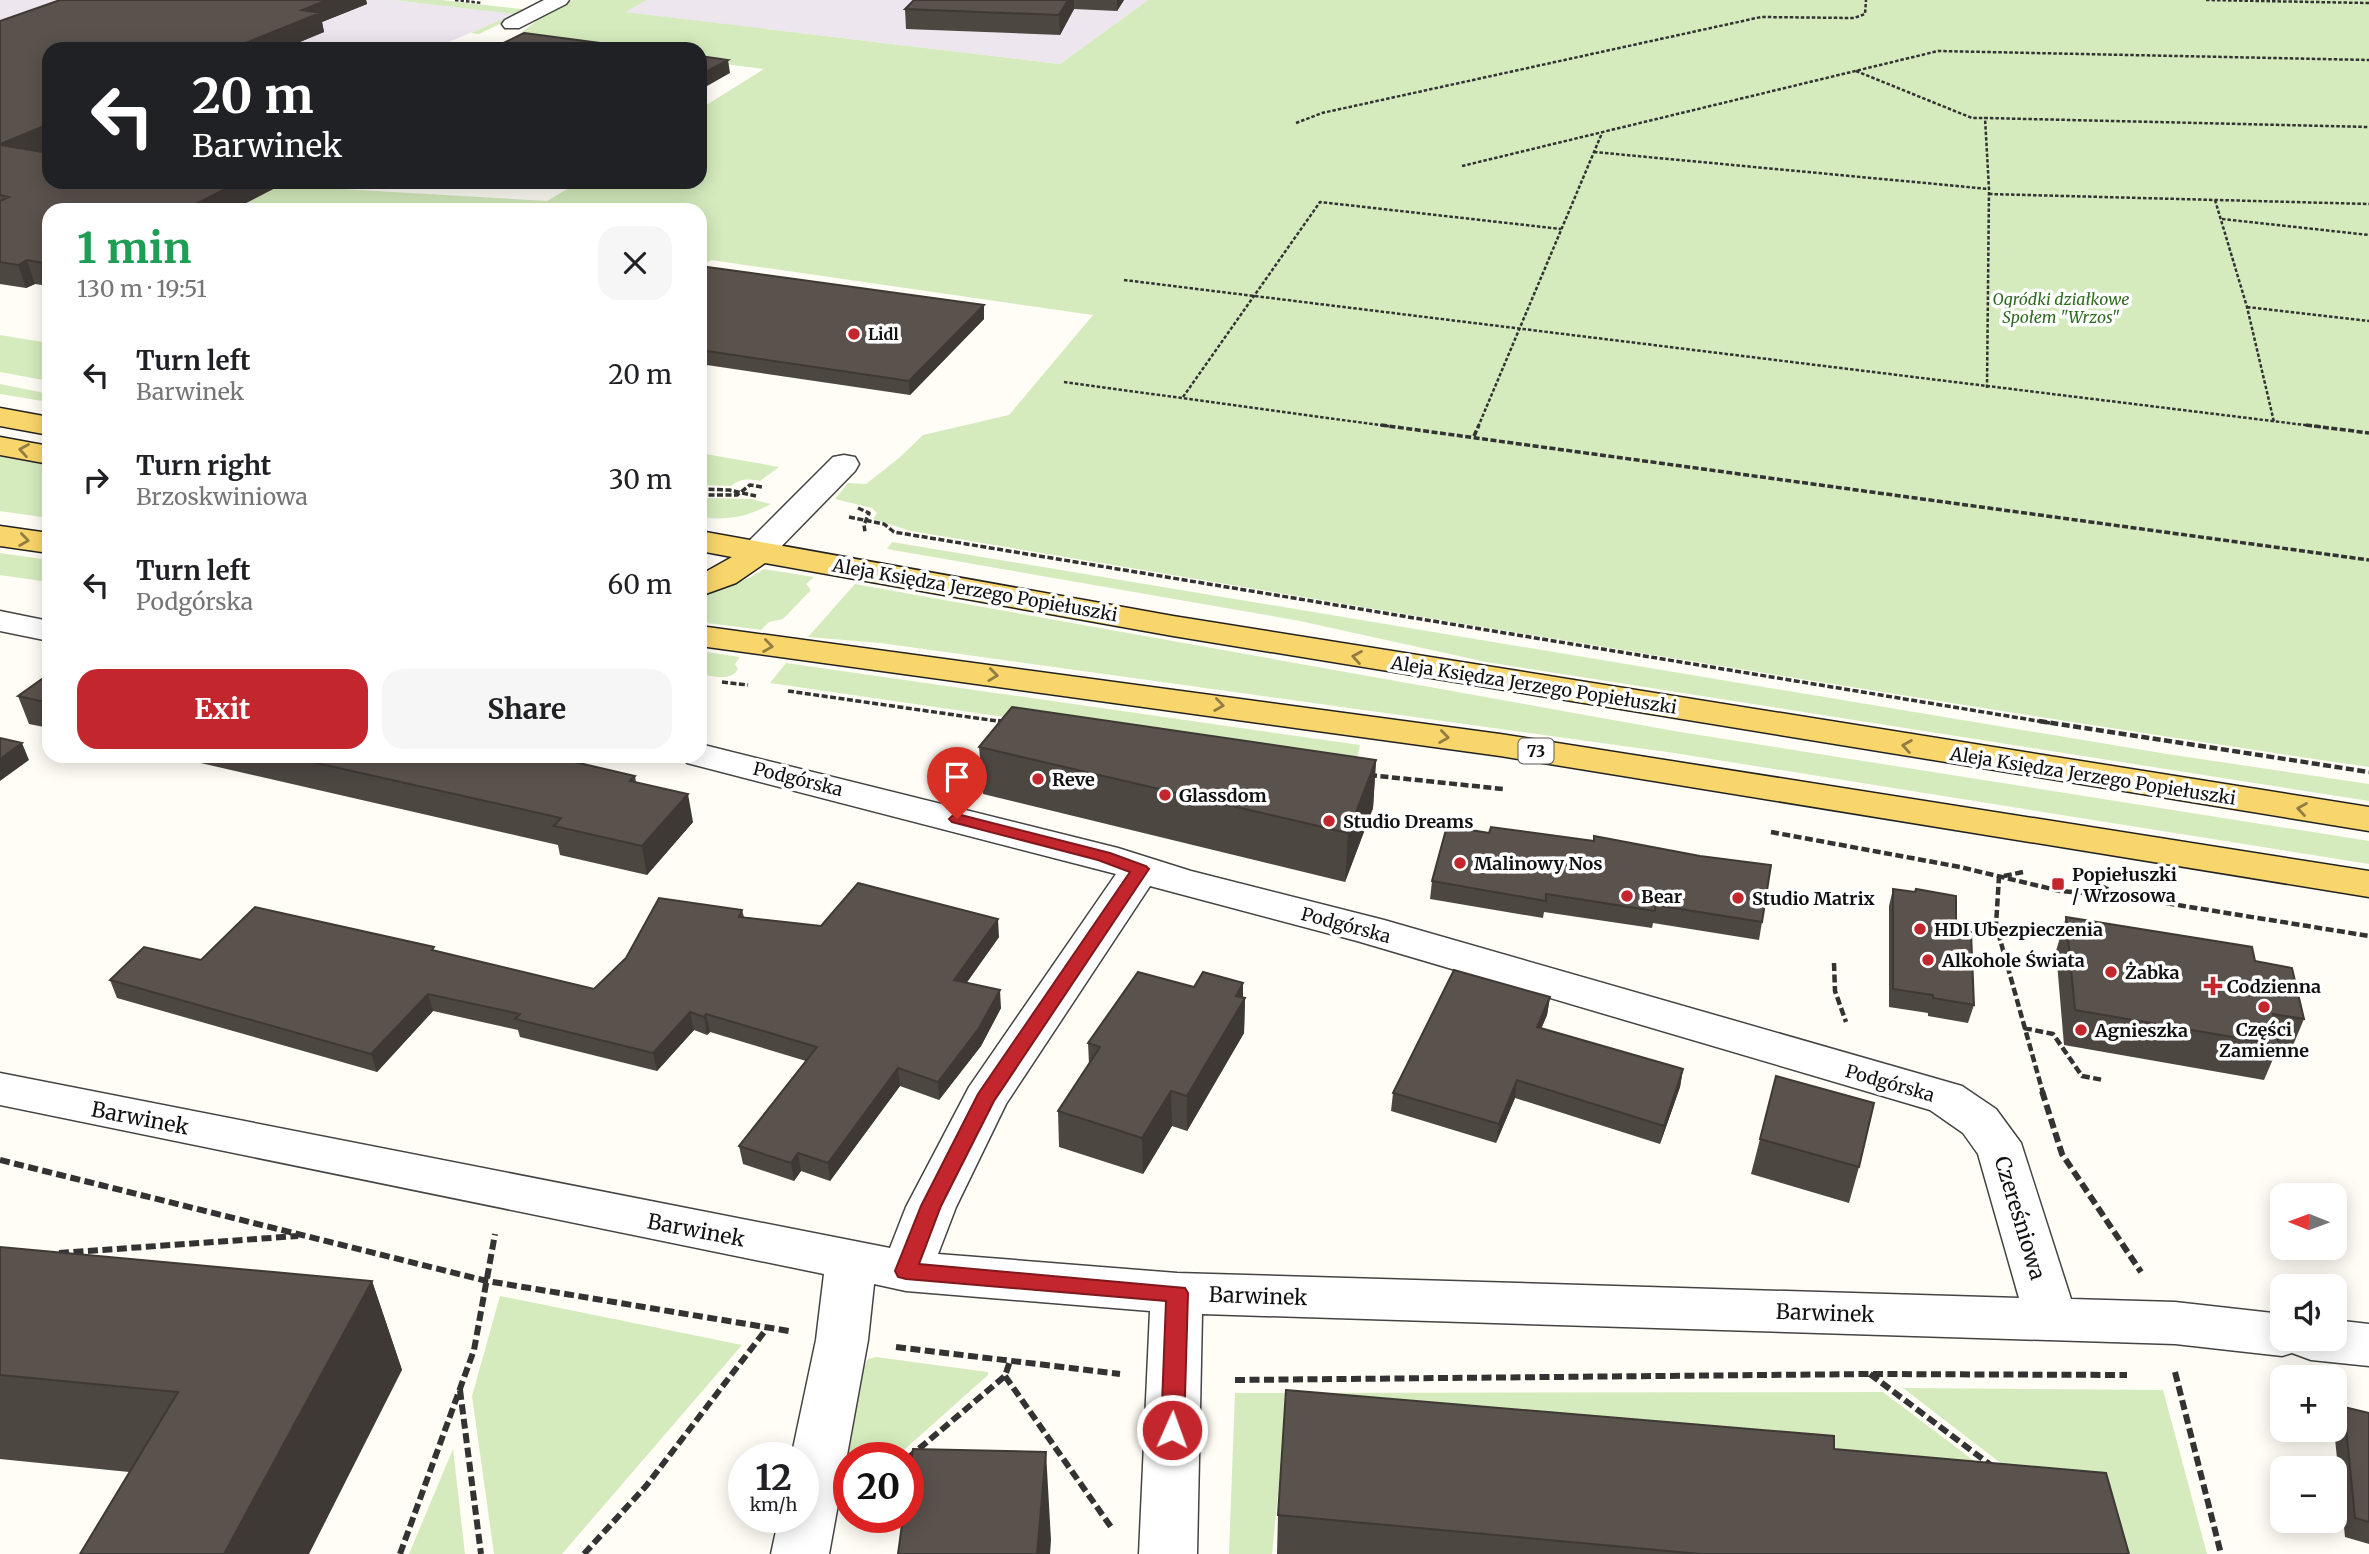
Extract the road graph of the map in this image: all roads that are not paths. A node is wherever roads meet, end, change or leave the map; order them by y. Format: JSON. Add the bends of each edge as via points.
{"nodes":[{"id":1,"x":559,"y":0,"type":"edge"},
{"id":2,"x":512,"y":24,"type":"dead end"},
{"id":3,"x":0,"y":417,"type":"edge"},
{"id":4,"x":42,"y":425,"type":"edge"},
{"id":5,"x":0,"y":446,"type":"edge"},
{"id":6,"x":42,"y":454,"type":"edge"},
{"id":7,"x":844,"y":464,"type":"dead end"},
{"id":8,"x":0,"y":537,"type":"edge"},
{"id":9,"x":42,"y":542,"type":"edge"},
{"id":10,"x":707,"y":542,"type":"edge"},
{"id":11,"x":758,"y":551,"type":"junction"},
{"id":12,"x":707,"y":583,"type":"edge"},
{"id":13,"x":0,"y":621,"type":"edge"},
{"id":14,"x":42,"y":630,"type":"edge"},
{"id":15,"x":707,"y":637,"type":"edge"},
{"id":16,"x":707,"y":757,"type":"edge"},
{"id":17,"x":2369,"y":819,"type":"edge"},
{"id":18,"x":1140,"y":869,"type":"junction"},
{"id":19,"x":2369,"y":884,"type":"edge"},
{"id":20,"x":0,"y":1089,"type":"edge"},
{"id":21,"x":1982,"y":1121,"type":"joint"},
{"id":22,"x":852,"y":1261,"type":"junction"},
{"id":23,"x":906,"y":1271,"type":"junction"},
{"id":24,"x":1177,"y":1293,"type":"junction"},
{"id":25,"x":2051,"y":1319,"type":"junction"},
{"id":26,"x":2270,"y":1336,"type":"edge"},
{"id":27,"x":2347,"y":1343,"type":"edge"},
{"id":28,"x":2369,"y":1345,"type":"edge"},
{"id":29,"x":800,"y":1554,"type":"edge"},
{"id":30,"x":1168,"y":1554,"type":"edge"}],
"edges":[{"from":1,"to":2,"type":"street"},
{"from":3,"to":4,"type":"main road"},
{"from":6,"to":5,"type":"main road","one_way":true},
{"from":7,"to":11,"type":"street"},
{"from":8,"to":9,"type":"main road","one_way":true},
{"from":10,"to":11,"type":"main road","name":"Aleja Księdza Jerzego Popiełuszki"},
{"from":11,"to":12,"type":"main road","via":[[743,567]]},
{"from":17,"to":11,"type":"main road","name":"Aleja Księdza Jerzego Popiełuszki","one_way":true,"via":[[1173,626]]},
{"from":13,"to":14,"type":"street"},
{"from":15,"to":19,"type":"main road","number":"73","one_way":true,"via":[[1513,747]]},
{"from":16,"to":18,"type":"street","name":"Podgórska"},
{"from":18,"to":21,"type":"street","name":"Podgórska","via":[[1369,930],[1946,1098]]},
{"from":18,"to":23,"type":"street","via":[[985,1099],[931,1206]]},
{"from":20,"to":22,"type":"street","name":"Barwinek"},
{"from":21,"to":25,"type":"street","name":"Czereśniowa","via":[[2002,1154]]},
{"from":22,"to":23,"type":"street","name":"Barwinek"},
{"from":22,"to":29,"type":"street","via":[[842,1340]]},
{"from":23,"to":24,"type":"street","name":"Barwinek"},
{"from":24,"to":25,"type":"street","name":"Barwinek"},
{"from":24,"to":30,"type":"street"},
{"from":25,"to":26,"type":"street","name":"Barwinek","via":[[2181,1347]]},
{"from":27,"to":28,"type":"street"}]}
